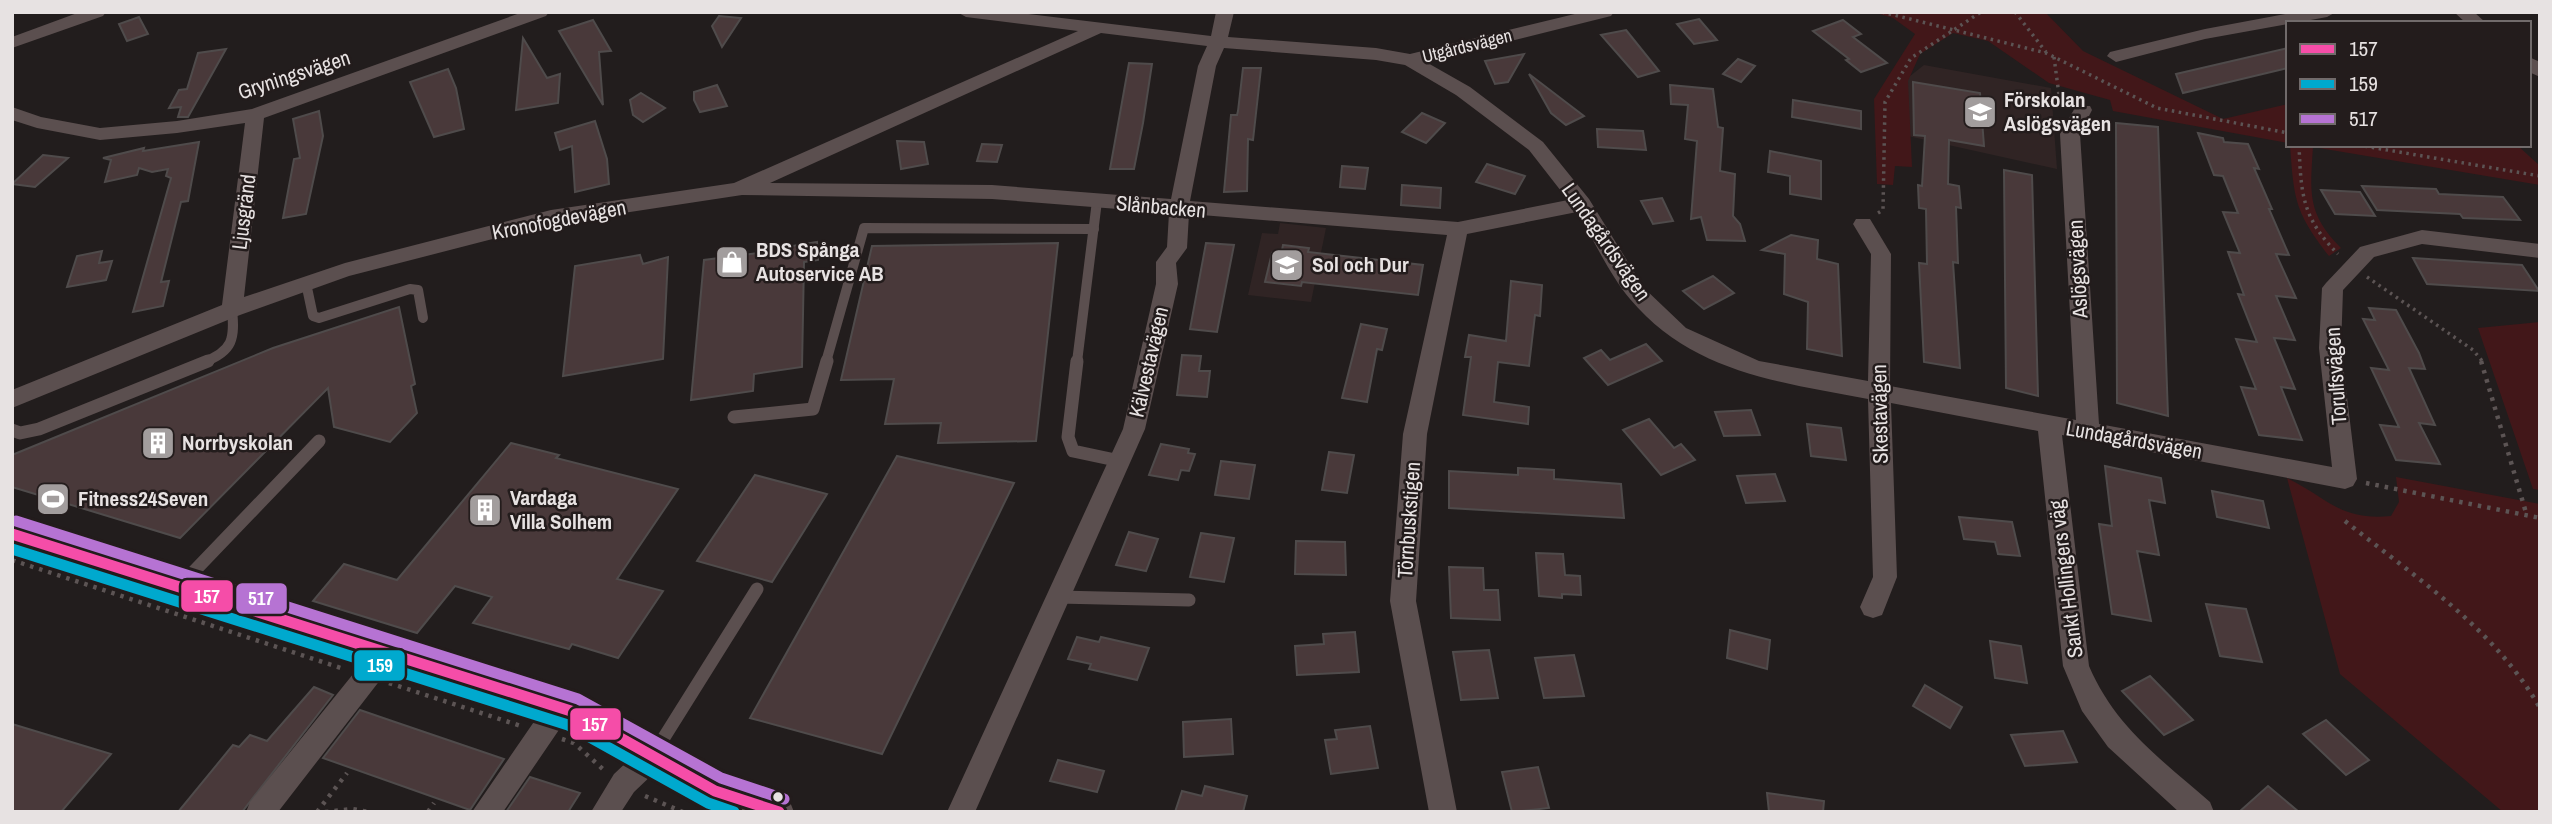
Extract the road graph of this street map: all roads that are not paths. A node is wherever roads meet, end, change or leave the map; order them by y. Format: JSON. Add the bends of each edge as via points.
{"nodes":[{"id":1,"x":97,"y":12,"type":"edge"},
{"id":2,"x":540,"y":12,"type":"edge"},
{"id":3,"x":966,"y":12,"type":"edge"},
{"id":4,"x":1225,"y":12,"type":"edge"},
{"id":5,"x":1605,"y":12,"type":"edge"},
{"id":6,"x":2327,"y":12,"type":"edge"},
{"id":7,"x":1099,"y":28,"type":"junction"},
{"id":8,"x":1218,"y":42,"type":"junction"},
{"id":9,"x":12,"y":43,"type":"edge"},
{"id":10,"x":2116,"y":56,"type":"dead end"},
{"id":11,"x":1410,"y":60,"type":"junction"},
{"id":12,"x":2083,"y":110,"type":"road end"},
{"id":13,"x":12,"y":113,"type":"edge"},
{"id":14,"x":255,"y":115,"type":"junction"},
{"id":15,"x":738,"y":189,"type":"junction"},
{"id":16,"x":1097,"y":201,"type":"junction"},
{"id":17,"x":1582,"y":204,"type":"junction"},
{"id":18,"x":1179,"y":208,"type":"junction"},
{"id":19,"x":1863,"y":224,"type":"road end"},
{"id":20,"x":1094,"y":229,"type":"junction"},
{"id":21,"x":1458,"y":229,"type":"junction"},
{"id":22,"x":2540,"y":251,"type":"edge"},
{"id":23,"x":306,"y":283,"type":"junction"},
{"id":24,"x":232,"y":309,"type":"junction"},
{"id":25,"x":423,"y":318,"type":"dead end"},
{"id":26,"x":1879,"y":390,"type":"junction"},
{"id":27,"x":12,"y":398,"type":"edge"},
{"id":28,"x":734,"y":417,"type":"dead end"},
{"id":29,"x":2049,"y":425,"type":"junction"},
{"id":30,"x":12,"y":430,"type":"edge"},
{"id":31,"x":2088,"y":432,"type":"junction"},
{"id":32,"x":320,"y":441,"type":"dead end"},
{"id":33,"x":1119,"y":461,"type":"junction"},
{"id":34,"x":2345,"y":479,"type":"joint"},
{"id":35,"x":12,"y":534,"type":"edge"},
{"id":36,"x":178,"y":587,"type":"junction"},
{"id":37,"x":757,"y":589,"type":"dead end"},
{"id":38,"x":1058,"y":597,"type":"junction"},
{"id":39,"x":1189,"y":600,"type":"dead end"},
{"id":40,"x":1873,"y":607,"type":"dead end"},
{"id":41,"x":386,"y":652,"type":"junction"},
{"id":42,"x":560,"y":707,"type":"junction"},
{"id":43,"x":653,"y":754,"type":"junction"},
{"id":44,"x":260,"y":812,"type":"edge"},
{"id":45,"x":486,"y":812,"type":"edge"},
{"id":46,"x":605,"y":812,"type":"edge"},
{"id":47,"x":780,"y":812,"type":"edge"},
{"id":48,"x":961,"y":812,"type":"edge"},
{"id":49,"x":1443,"y":812,"type":"edge"},
{"id":50,"x":2200,"y":812,"type":"edge"}],
"edges":[{"from":1,"to":9,"type":"street"},
{"from":2,"to":14,"type":"street","name":"Gryningsvägen"},
{"from":3,"to":7,"type":"street","name":"Lundagårdsvägen"},
{"from":4,"to":8,"type":"street","name":"Kälvestavägen"},
{"from":5,"to":11,"type":"street","name":"Utgårdsvägen"},
{"from":6,"to":10,"type":"street"},
{"from":7,"to":8,"type":"street","name":"Lundagårdsvägen"},
{"from":7,"to":15,"type":"street","name":"Kronofogdevägen"},
{"from":8,"to":11,"type":"street","name":"Lundagårdsvägen"},
{"from":8,"to":18,"type":"street","name":"Kälvestavägen","via":[[1207,66]]},
{"from":11,"to":17,"type":"street","name":"Lundagårdsvägen","via":[[1463,91],[1536,146]]},
{"from":12,"to":31,"type":"street","name":"Aslögsvägen","via":[[2070,134]]},
{"from":13,"to":14,"type":"street","name":"Gryningsvägen","via":[[100,134]]},
{"from":14,"to":24,"type":"street","name":"Ljusgränd"},
{"from":15,"to":16,"type":"street","name":"Slånbacken","via":[[992,192]]},
{"from":15,"to":23,"type":"street","name":"Kronofogdevägen","via":[[551,217]]},
{"from":16,"to":18,"type":"street","name":"Slånbacken"},
{"from":16,"to":20,"type":"lane"},
{"from":17,"to":21,"type":"street","name":"Slånbacken"},
{"from":17,"to":26,"type":"street","name":"Lundagårdsvägen","via":[[1637,293],[1678,334],[1755,369]]},
{"from":18,"to":21,"type":"street","name":"Slånbacken"},
{"from":18,"to":33,"type":"street","name":"Kälvestavägen","via":[[1177,248],[1166,262],[1167,284],[1137,416]]},
{"from":19,"to":26,"type":"street","name":"Skestavägen","via":[[1881,254]]},
{"from":20,"to":28,"type":"lane","via":[[864,228],[813,409]]},
{"from":20,"to":33,"type":"lane","via":[[1068,437],[1073,451]]},
{"from":21,"to":49,"type":"street","name":"Törnbuskstigen","via":[[1415,434],[1403,601]]},
{"from":22,"to":34,"type":"street","name":"Torulfsvägen","via":[[2422,237],[2367,252],[2333,288],[2330,348]]},
{"from":23,"to":24,"type":"street","name":"Kronofogdevägen"},
{"from":23,"to":25,"type":"lane","via":[[313,316],[319,318],[410,289],[418,290]]},
{"from":24,"to":27,"type":"street","name":"Kronofogdevägen"},
{"from":24,"to":30,"type":"lane","via":[[235,335],[219,356],[39,429]]},
{"from":26,"to":29,"type":"street","name":"Lundagårdsvägen"},
{"from":26,"to":40,"type":"street","name":"Skestavägen","via":[[1885,577]]},
{"from":29,"to":31,"type":"street","name":"Lundagårdsvägen"},
{"from":29,"to":50,"type":"street","name":"Sankt Hollingers väg","via":[[2076,666],[2091,702],[2118,738]]},
{"from":31,"to":34,"type":"street","name":"Lundagårdsvägen"},
{"from":32,"to":36,"type":"lane"},
{"from":33,"to":38,"type":"street","name":"Kälvestavägen"},
{"from":35,"to":36,"type":"street"},
{"from":36,"to":41,"type":"street"},
{"from":37,"to":43,"type":"lane"},
{"from":38,"to":39,"type":"lane"},
{"from":38,"to":48,"type":"street","name":"Kälvestavägen"},
{"from":41,"to":42,"type":"street"},
{"from":41,"to":44,"type":"street"},
{"from":42,"to":43,"type":"street"},
{"from":42,"to":45,"type":"street"},
{"from":43,"to":46,"type":"street","via":[[624,783]]},
{"from":43,"to":47,"type":"street","via":[[715,791]]}]}
